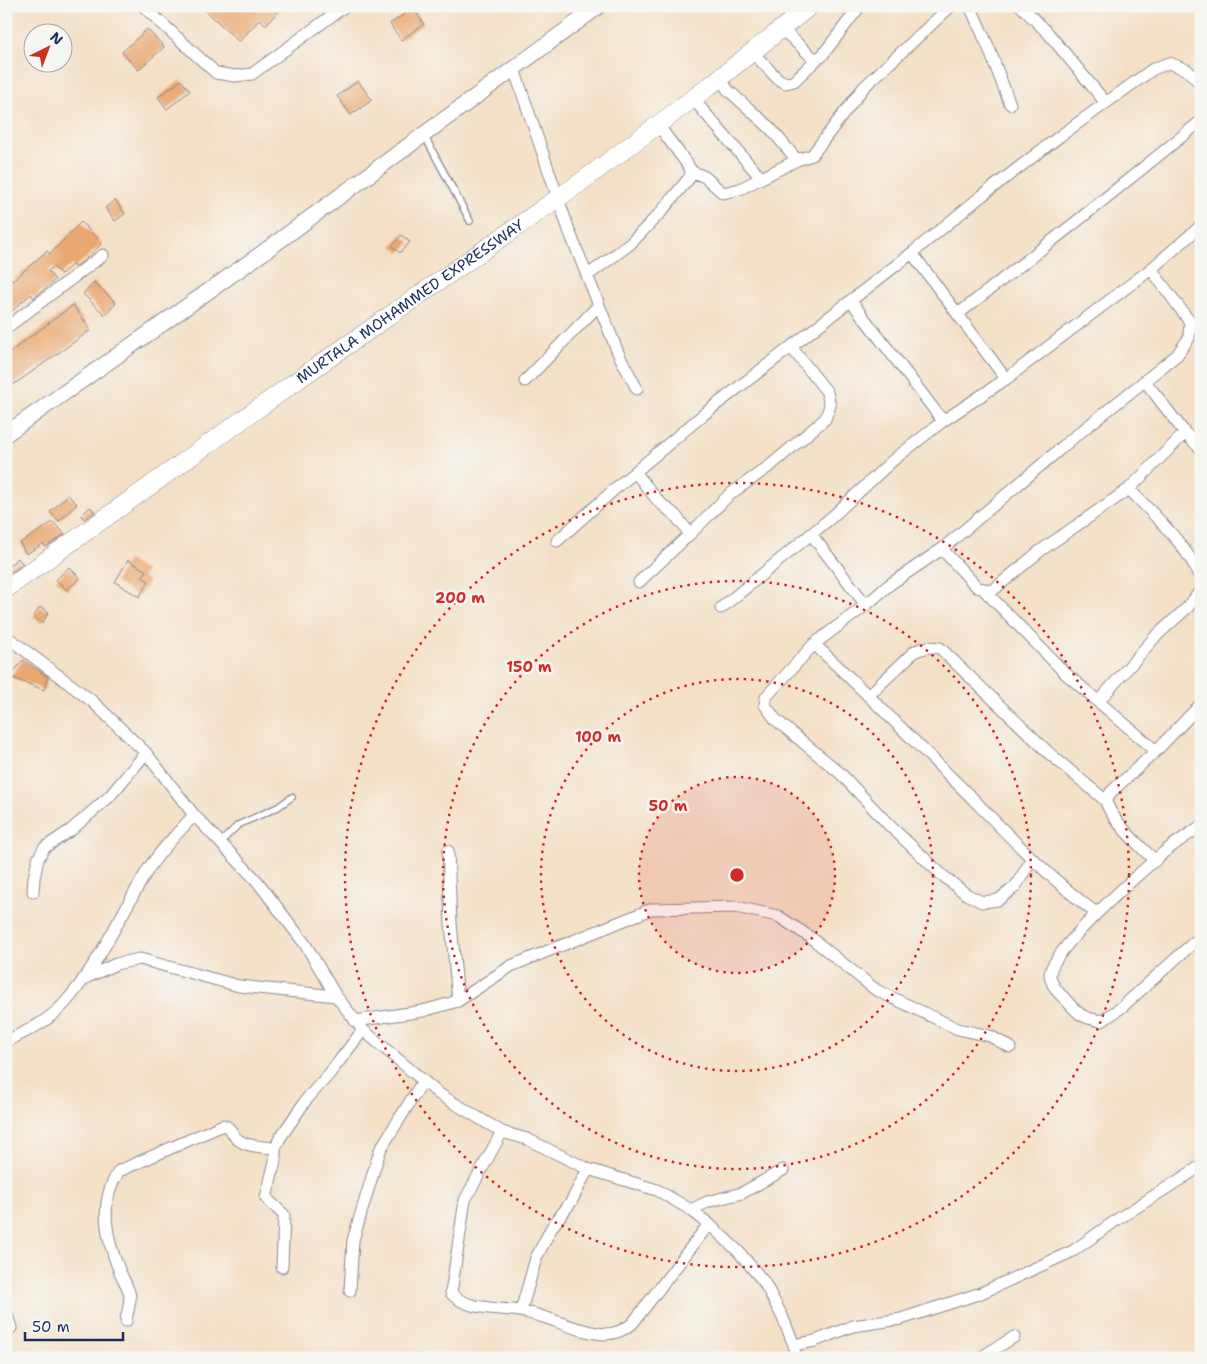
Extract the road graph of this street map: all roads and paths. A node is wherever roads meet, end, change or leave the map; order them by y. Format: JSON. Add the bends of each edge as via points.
{"nodes":[{"id":1,"x":143,"y":6,"type":"edge"},
{"id":2,"x":345,"y":6,"type":"edge"},
{"id":3,"x":599,"y":6,"type":"edge"},
{"id":4,"x":810,"y":6,"type":"edge"},
{"id":5,"x":860,"y":6,"type":"edge"},
{"id":6,"x":951,"y":6,"type":"edge"},
{"id":7,"x":970,"y":6,"type":"edge"},
{"id":8,"x":1021,"y":6,"type":"edge"},
{"id":9,"x":782,"y":29,"type":"junction"},
{"id":10,"x":752,"y":52,"type":"junction"},
{"id":11,"x":818,"y":58,"type":"junction"},
{"id":12,"x":514,"y":69,"type":"junction"},
{"id":13,"x":720,"y":78,"type":"junction"},
{"id":14,"x":1201,"y":84,"type":"edge"},
{"id":15,"x":693,"y":99,"type":"junction"},
{"id":16,"x":1106,"y":103,"type":"junction"},
{"id":17,"x":1010,"y":104,"type":"dead end"},
{"id":18,"x":1201,"y":121,"type":"edge"},
{"id":19,"x":658,"y":125,"type":"junction"},
{"id":20,"x":424,"y":135,"type":"junction"},
{"id":21,"x":797,"y":160,"type":"junction"},
{"id":22,"x":691,"y":171,"type":"junction"},
{"id":23,"x":761,"y":178,"type":"junction"},
{"id":24,"x":558,"y":198,"type":"junction"},
{"id":25,"x":470,"y":220,"type":"dead end"},
{"id":26,"x":1201,"y":226,"type":"edge"},
{"id":27,"x":912,"y":253,"type":"junction"},
{"id":28,"x":103,"y":254,"type":"dead end"},
{"id":29,"x":1151,"y":270,"type":"junction"},
{"id":30,"x":588,"y":276,"type":"junction"},
{"id":31,"x":851,"y":301,"type":"junction"},
{"id":32,"x":599,"y":305,"type":"junction"},
{"id":33,"x":958,"y":314,"type":"junction"},
{"id":34,"x":6,"y":328,"type":"edge"},
{"id":35,"x":791,"y":347,"type":"junction"},
{"id":36,"x":1006,"y":379,"type":"junction"},
{"id":37,"x":524,"y":381,"type":"dead end"},
{"id":38,"x":1144,"y":381,"type":"junction"},
{"id":39,"x":637,"y":389,"type":"dead end"},
{"id":40,"x":943,"y":420,"type":"junction"},
{"id":41,"x":1185,"y":432,"type":"junction"},
{"id":42,"x":6,"y":434,"type":"edge"},
{"id":43,"x":1201,"y":449,"type":"edge"},
{"id":44,"x":635,"y":472,"type":"junction"},
{"id":45,"x":1129,"y":489,"type":"junction"},
{"id":46,"x":690,"y":534,"type":"junction"},
{"id":47,"x":811,"y":534,"type":"junction"},
{"id":48,"x":557,"y":541,"type":"dead end"},
{"id":49,"x":942,"y":549,"type":"junction"},
{"id":50,"x":639,"y":582,"type":"dead end"},
{"id":51,"x":6,"y":589,"type":"edge"},
{"id":52,"x":984,"y":590,"type":"junction"},
{"id":53,"x":866,"y":605,"type":"junction"},
{"id":54,"x":721,"y":608,"type":"dead end"},
{"id":55,"x":6,"y":636,"type":"edge"},
{"id":56,"x":814,"y":644,"type":"junction"},
{"id":57,"x":868,"y":694,"type":"junction"},
{"id":58,"x":1098,"y":702,"type":"junction"},
{"id":59,"x":1201,"y":704,"type":"edge"},
{"id":60,"x":1156,"y":751,"type":"junction"},
{"id":61,"x":146,"y":753,"type":"junction"},
{"id":62,"x":292,"y":797,"type":"dead end"},
{"id":63,"x":1106,"y":801,"type":"junction"},
{"id":64,"x":194,"y":815,"type":"junction"},
{"id":65,"x":1201,"y":826,"type":"edge"},
{"id":66,"x":220,"y":843,"type":"junction"},
{"id":67,"x":448,"y":851,"type":"dead end"},
{"id":68,"x":1032,"y":859,"type":"junction"},
{"id":69,"x":1155,"y":861,"type":"junction"},
{"id":70,"x":34,"y":892,"type":"dead end"},
{"id":71,"x":1096,"y":913,"type":"junction"},
{"id":72,"x":1201,"y":936,"type":"edge"},
{"id":73,"x":83,"y":979,"type":"junction"},
{"id":74,"x":336,"y":996,"type":"junction"},
{"id":75,"x":458,"y":1001,"type":"junction"},
{"id":76,"x":355,"y":1021,"type":"junction"},
{"id":77,"x":363,"y":1030,"type":"junction"},
{"id":78,"x":6,"y":1041,"type":"edge"},
{"id":79,"x":1010,"y":1047,"type":"dead end"},
{"id":80,"x":423,"y":1080,"type":"junction"},
{"id":81,"x":502,"y":1132,"type":"junction"},
{"id":82,"x":275,"y":1148,"type":"junction"},
{"id":83,"x":1201,"y":1166,"type":"edge"},
{"id":84,"x":588,"y":1168,"type":"junction"},
{"id":85,"x":783,"y":1170,"type":"dead end"},
{"id":86,"x":691,"y":1210,"type":"junction"},
{"id":87,"x":709,"y":1224,"type":"junction"},
{"id":88,"x":282,"y":1267,"type":"dead end"},
{"id":89,"x":350,"y":1291,"type":"dead end"},
{"id":90,"x":521,"y":1311,"type":"junction"},
{"id":91,"x":6,"y":1312,"type":"edge"},
{"id":92,"x":126,"y":1321,"type":"dead end"},
{"id":93,"x":11,"y":1328,"type":"dead end"},
{"id":94,"x":1014,"y":1337,"type":"dead end"},
{"id":95,"x":794,"y":1345,"type":"junction"},
{"id":96,"x":796,"y":1358,"type":"edge"},
{"id":97,"x":980,"y":1358,"type":"edge"}],
"edges":[{"from":1,"to":2,"type":"street","via":[[216,73],[235,76],[252,74]]},
{"from":3,"to":12,"type":"main road"},
{"from":4,"to":9,"type":"main road","name":"MURTALA MOHAMMED EXPRESSWAY"},
{"from":5,"to":11,"type":"street"},
{"from":6,"to":21,"type":"street","via":[[864,87],[812,155]]},
{"from":7,"to":17,"type":"street"},
{"from":8,"to":16,"type":"street"},
{"from":9,"to":10,"type":"main road","name":"MURTALA MOHAMMED EXPRESSWAY"},
{"from":9,"to":11,"type":"street","via":[[812,57]]},
{"from":10,"to":11,"type":"street","via":[[786,83],[794,81]]},
{"from":10,"to":13,"type":"main road","name":"MURTALA MOHAMMED EXPRESSWAY"},
{"from":12,"to":20,"type":"main road"},
{"from":12,"to":24,"type":"street"},
{"from":13,"to":15,"type":"main road","name":"MURTALA MOHAMMED EXPRESSWAY"},
{"from":13,"to":21,"type":"street"},
{"from":14,"to":16,"type":"street","via":[[1187,70],[1169,63],[1153,70]]},
{"from":15,"to":19,"type":"main road","name":"MURTALA MOHAMMED EXPRESSWAY"},
{"from":15,"to":23,"type":"street"},
{"from":16,"to":27,"type":"street","via":[[979,198]]},
{"from":18,"to":33,"type":"street"},
{"from":19,"to":22,"type":"street"},
{"from":19,"to":24,"type":"main road","name":"MURTALA MOHAMMED EXPRESSWAY"},
{"from":20,"to":25,"type":"lane"},
{"from":20,"to":42,"type":"main road"},
{"from":21,"to":23,"type":"street"},
{"from":22,"to":23,"type":"street","via":[[705,177],[724,193]]},
{"from":22,"to":30,"type":"street","via":[[690,177],[637,238]]},
{"from":24,"to":30,"type":"street"},
{"from":24,"to":51,"type":"main road","name":"MURTALA MOHAMMED EXPRESSWAY"},
{"from":26,"to":29,"type":"street"},
{"from":27,"to":31,"type":"street"},
{"from":27,"to":33,"type":"street"},
{"from":28,"to":34,"type":"street"},
{"from":29,"to":36,"type":"street"},
{"from":29,"to":38,"type":"street","via":[[1190,322],[1189,338],[1177,355]]},
{"from":30,"to":32,"type":"street"},
{"from":31,"to":35,"type":"street"},
{"from":31,"to":40,"type":"street"},
{"from":32,"to":37,"type":"street"},
{"from":32,"to":39,"type":"street"},
{"from":33,"to":36,"type":"street"},
{"from":35,"to":44,"type":"street"},
{"from":35,"to":46,"type":"street","via":[[827,392],[830,406],[825,419],[771,465],[729,495]]},
{"from":36,"to":40,"type":"street"},
{"from":38,"to":41,"type":"street"},
{"from":38,"to":49,"type":"street"},
{"from":40,"to":47,"type":"street"},
{"from":41,"to":43,"type":"street"},
{"from":41,"to":45,"type":"street"},
{"from":44,"to":46,"type":"street"},
{"from":44,"to":48,"type":"street"},
{"from":45,"to":52,"type":"street","via":[[1040,551],[992,591]]},
{"from":45,"to":58,"type":"street","via":[[1194,564],[1200,577],[1200,591]]},
{"from":46,"to":50,"type":"street"},
{"from":47,"to":53,"type":"street"},
{"from":47,"to":54,"type":"street"},
{"from":49,"to":52,"type":"street","via":[[977,587]]},
{"from":49,"to":53,"type":"street"},
{"from":52,"to":58,"type":"street"},
{"from":53,"to":56,"type":"street"},
{"from":55,"to":61,"type":"street","via":[[92,701]]},
{"from":56,"to":57,"type":"street"},
{"from":56,"to":68,"type":"street","via":[[766,697],[765,705],[776,720],[840,774],[942,875],[966,894],[982,902],[998,900],[1014,887]]},
{"from":57,"to":63,"type":"street","via":[[915,651],[940,648],[1050,754]]},
{"from":57,"to":68,"type":"street"},
{"from":58,"to":60,"type":"street"},
{"from":59,"to":60,"type":"street"},
{"from":60,"to":63,"type":"street","via":[[1111,792]]},
{"from":61,"to":64,"type":"street"},
{"from":61,"to":70,"type":"street","via":[[109,797],[71,830],[44,848],[38,859]]},
{"from":62,"to":66,"type":"lane","via":[[238,825]]},
{"from":63,"to":69,"type":"street","via":[[1107,808]]},
{"from":64,"to":66,"type":"street"},
{"from":64,"to":73,"type":"street","via":[[150,866],[114,932]]},
{"from":65,"to":69,"type":"street"},
{"from":66,"to":74,"type":"street","via":[[257,881],[305,944]]},
{"from":67,"to":75,"type":"street"},
{"from":68,"to":71,"type":"street"},
{"from":69,"to":71,"type":"street"},
{"from":71,"to":72,"type":"street","via":[[1054,961],[1050,975],[1055,990],[1085,1019],[1102,1021],[1122,1007]]},
{"from":73,"to":74,"type":"street","via":[[116,964],[140,959],[240,986]]},
{"from":73,"to":78,"type":"street","via":[[63,1005],[35,1028]]},
{"from":74,"to":76,"type":"street"},
{"from":75,"to":76,"type":"street","via":[[423,1012]]},
{"from":75,"to":79,"type":"street","via":[[511,966],[652,909],[736,907],[778,916],[810,937],[876,990],[958,1029],[990,1036]]},
{"from":76,"to":77,"type":"street"},
{"from":77,"to":80,"type":"street"},
{"from":77,"to":82,"type":"street","via":[[306,1100]]},
{"from":80,"to":81,"type":"street","via":[[438,1094]]},
{"from":80,"to":89,"type":"street","via":[[380,1150],[354,1240]]},
{"from":81,"to":84,"type":"street","via":[[526,1138]]},
{"from":81,"to":90,"type":"street","via":[[465,1200],[451,1293],[456,1300],[470,1305]]},
{"from":82,"to":88,"type":"street","via":[[266,1198],[284,1215]]},
{"from":82,"to":92,"type":"street","via":[[238,1140],[230,1128],[223,1125],[119,1171],[113,1180],[105,1216],[108,1235],[130,1296]]},
{"from":83,"to":95,"type":"street","via":[[1073,1251],[981,1293],[901,1319],[853,1326],[815,1341]]},
{"from":84,"to":86,"type":"street","via":[[657,1190]]},
{"from":84,"to":90,"type":"street","via":[[572,1202],[552,1227],[536,1258]]},
{"from":85,"to":86,"type":"street","via":[[742,1193],[707,1202]]},
{"from":86,"to":87,"type":"street"},
{"from":87,"to":90,"type":"street","via":[[632,1324],[619,1333],[604,1334]]},
{"from":87,"to":95,"type":"street","via":[[764,1282]]},
{"from":91,"to":93,"type":"street"},
{"from":94,"to":97,"type":"street"},
{"from":95,"to":96,"type":"street"}]}
